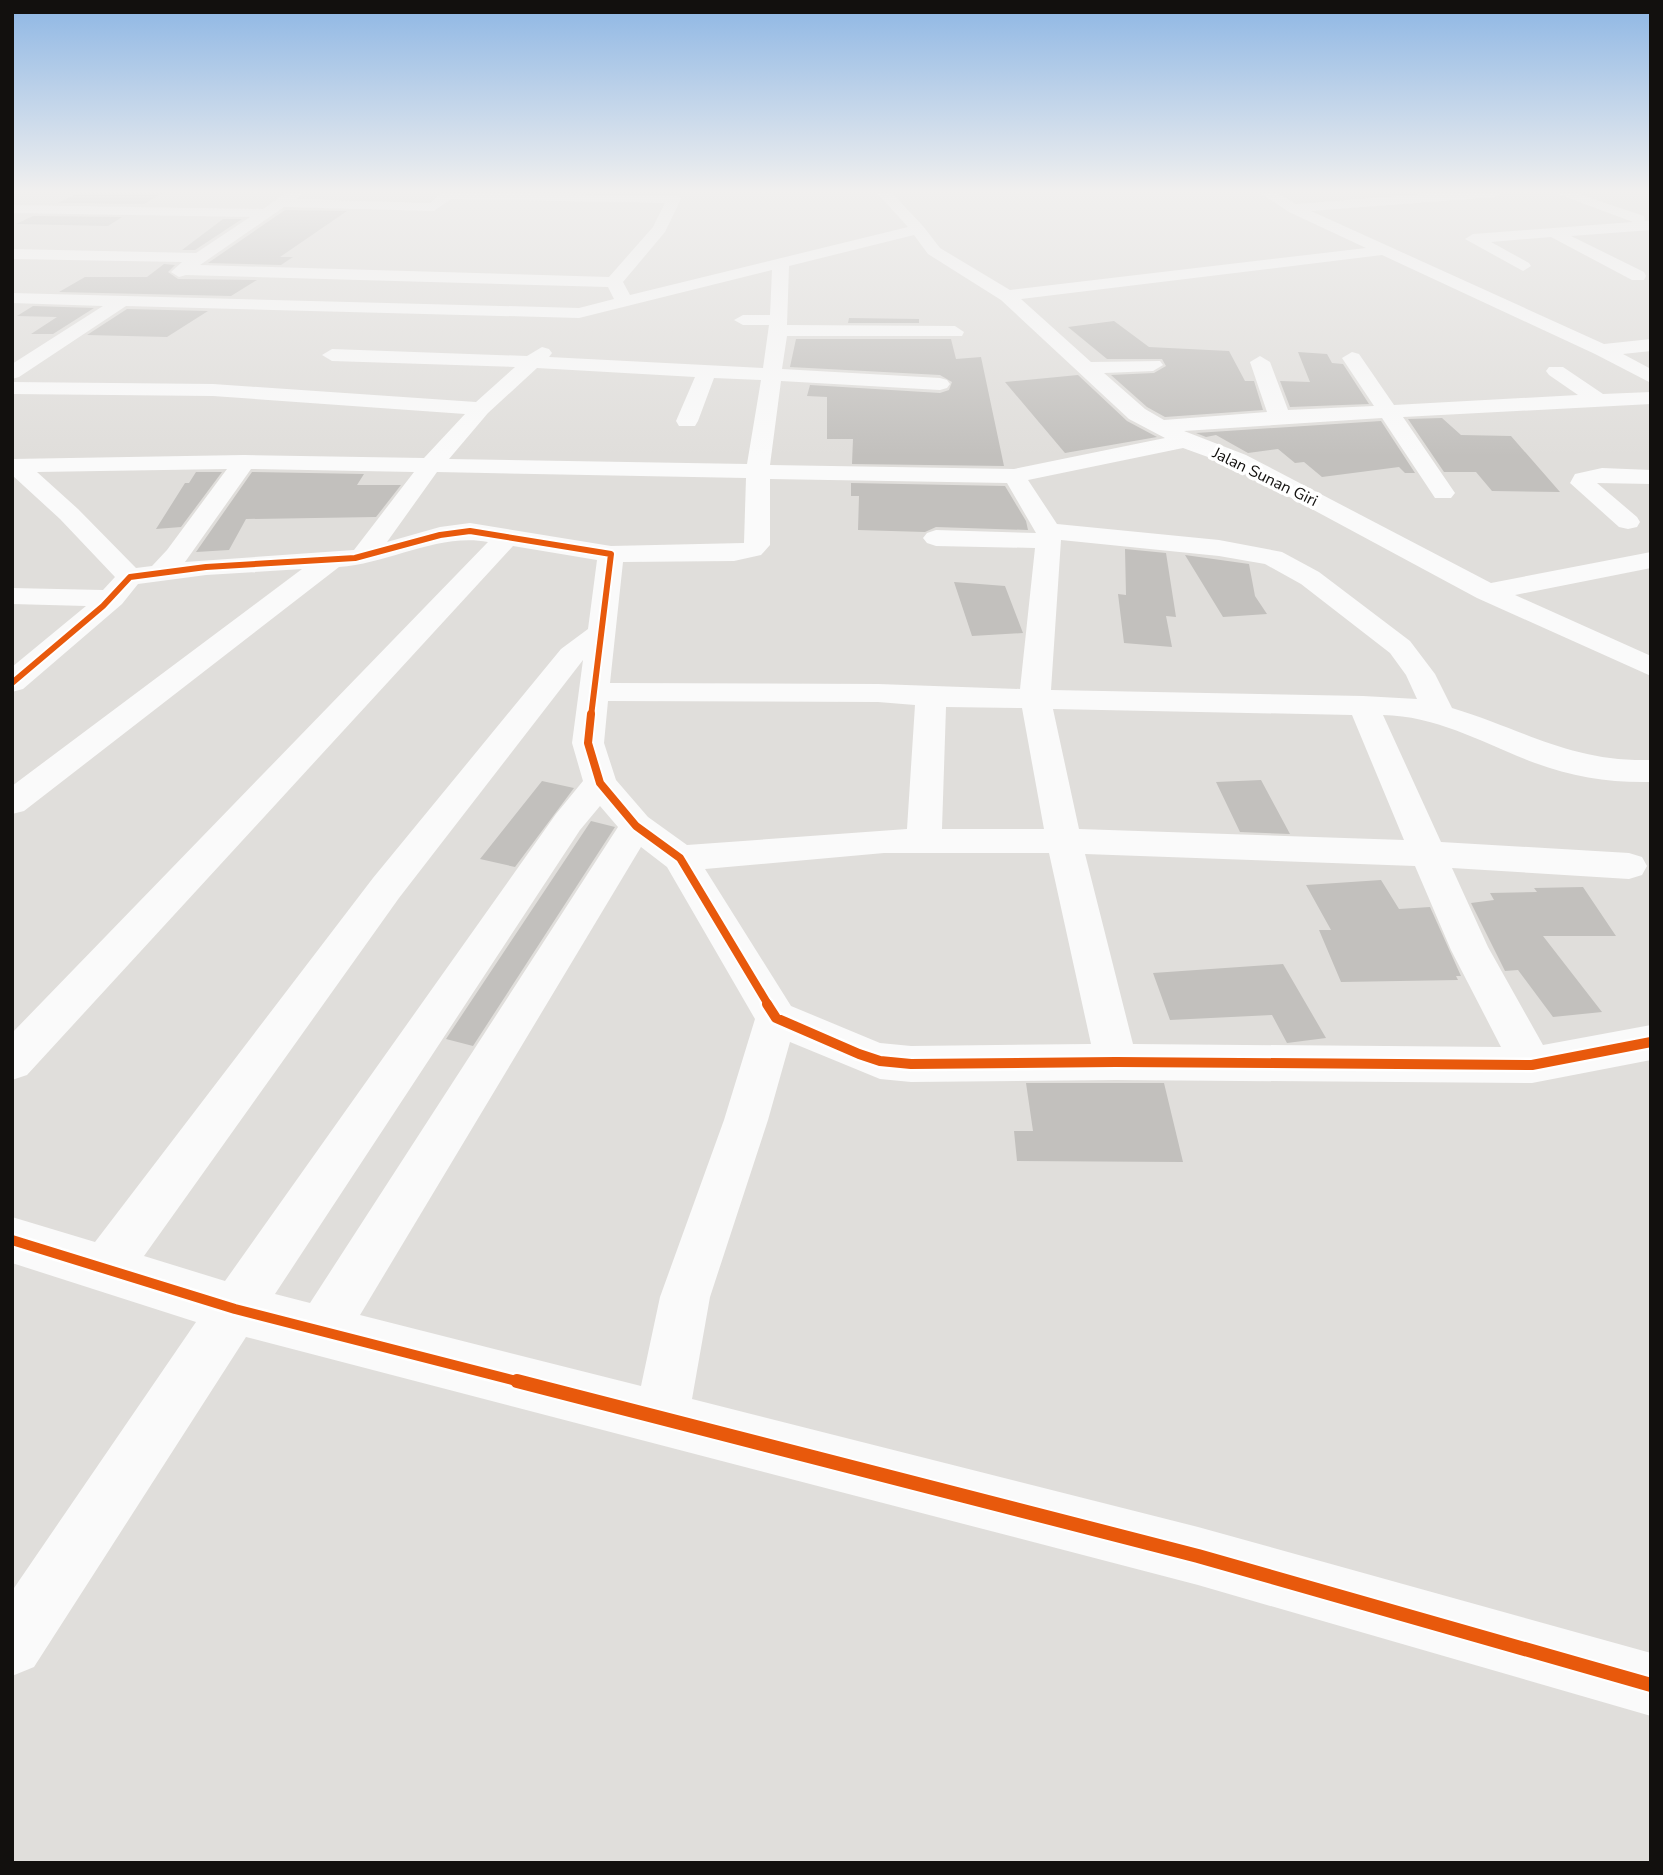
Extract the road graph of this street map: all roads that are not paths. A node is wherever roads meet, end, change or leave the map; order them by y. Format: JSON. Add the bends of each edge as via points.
{"nodes":[{"id":1,"x":163,"y":280,"type":"edge"},
{"id":2,"x":446,"y":280,"type":"edge"},
{"id":3,"x":564,"y":280,"type":"edge"},
{"id":4,"x":707,"y":280,"type":"edge"},
{"id":5,"x":780,"y":280,"type":"edge"},
{"id":6,"x":982,"y":280,"type":"edge"},
{"id":7,"x":1135,"y":280,"type":"edge"},
{"id":8,"x":1453,"y":280,"type":"edge"},
{"id":9,"x":614,"y":282,"type":"joint"},
{"id":10,"x":1007,"y":296,"type":"junction"},
{"id":11,"x":12,"y":298,"type":"edge"},
{"id":12,"x":122,"y":301,"type":"junction"},
{"id":13,"x":624,"y":301,"type":"junction"},
{"id":14,"x":422,"y":307,"type":"junction"},
{"id":15,"x":579,"y":313,"type":"junction"},
{"id":16,"x":743,"y":320,"type":"dead end"},
{"id":17,"x":778,"y":325,"type":"junction"},
{"id":18,"x":956,"y":332,"type":"dead end"},
{"id":19,"x":1651,"y":345,"type":"edge"},
{"id":20,"x":1602,"y":350,"type":"junction"},
{"id":21,"x":332,"y":355,"type":"dead end"},
{"id":22,"x":1352,"y":358,"type":"dead end"},
{"id":23,"x":534,"y":362,"type":"junction"},
{"id":24,"x":1260,"y":362,"type":"dead end"},
{"id":25,"x":17,"y":365,"type":"edge"},
{"id":26,"x":1153,"y":365,"type":"dead end"},
{"id":27,"x":1086,"y":368,"type":"junction"},
{"id":28,"x":1556,"y":371,"type":"dead end"},
{"id":29,"x":706,"y":373,"type":"junction"},
{"id":30,"x":771,"y":376,"type":"junction"},
{"id":31,"x":1651,"y":377,"type":"edge"},
{"id":32,"x":940,"y":384,"type":"dead end"},
{"id":33,"x":12,"y":388,"type":"edge"},
{"id":34,"x":1471,"y":391,"type":"dead end"},
{"id":35,"x":1651,"y":398,"type":"edge"},
{"id":36,"x":1598,"y":400,"type":"junction"},
{"id":37,"x":1488,"y":406,"type":"junction"},
{"id":38,"x":481,"y":409,"type":"junction"},
{"id":39,"x":1387,"y":411,"type":"junction"},
{"id":40,"x":1280,"y":417,"type":"junction"},
{"id":41,"x":687,"y":421,"type":"dead end"},
{"id":42,"x":1159,"y":427,"type":"junction"},
{"id":43,"x":1185,"y":441,"type":"junction"},
{"id":44,"x":244,"y":462,"type":"junction"},
{"id":45,"x":431,"y":465,"type":"junction"},
{"id":46,"x":15,"y":467,"type":"edge"},
{"id":47,"x":758,"y":470,"type":"junction"},
{"id":48,"x":1014,"y":476,"type":"junction"},
{"id":49,"x":1651,"y":477,"type":"edge"},
{"id":50,"x":1443,"y":493,"type":"dead end"},
{"id":51,"x":1628,"y":522,"type":"dead end"},
{"id":52,"x":1048,"y":536,"type":"junction"},
{"id":53,"x":507,"y":537,"type":"junction"},
{"id":54,"x":936,"y":538,"type":"dead end"},
{"id":55,"x":611,"y":554,"type":"junction"},
{"id":56,"x":346,"y":559,"type":"junction"},
{"id":57,"x":1651,"y":560,"type":"edge"},
{"id":58,"x":134,"y":582,"type":"junction"},
{"id":59,"x":1487,"y":592,"type":"junction"},
{"id":60,"x":12,"y":596,"type":"edge"},
{"id":61,"x":600,"y":634,"type":"junction"},
{"id":62,"x":27,"y":655,"type":"edge"},
{"id":63,"x":1651,"y":667,"type":"edge"},
{"id":64,"x":12,"y":683,"type":"edge"},
{"id":65,"x":594,"y":692,"type":"junction"},
{"id":66,"x":931,"y":696,"type":"junction"},
{"id":67,"x":1035,"y":697,"type":"junction"},
{"id":68,"x":1363,"y":705,"type":"junction"},
{"id":69,"x":1440,"y":715,"type":"junction"},
{"id":70,"x":1651,"y":771,"type":"edge"},
{"id":71,"x":600,"y":783,"type":"junction"},
{"id":72,"x":12,"y":803,"type":"edge"},
{"id":73,"x":636,"y":826,"type":"junction"},
{"id":74,"x":924,"y":841,"type":"junction"},
{"id":75,"x":1064,"y":841,"type":"junction"},
{"id":76,"x":1429,"y":855,"type":"junction"},
{"id":77,"x":680,"y":858,"type":"junction"},
{"id":78,"x":1629,"y":866,"type":"dead end"},
{"id":79,"x":776,"y":1018,"type":"junction"},
{"id":80,"x":1651,"y":1042,"type":"edge"},
{"id":81,"x":12,"y":1062,"type":"edge"},
{"id":82,"x":1116,"y":1062,"type":"junction"},
{"id":83,"x":1532,"y":1065,"type":"junction"},
{"id":84,"x":12,"y":1240,"type":"edge"},
{"id":85,"x":105,"y":1269,"type":"junction"},
{"id":86,"x":235,"y":1309,"type":"junction"},
{"id":87,"x":322,"y":1331,"type":"junction"},
{"id":88,"x":661,"y":1418,"type":"junction"},
{"id":89,"x":12,"y":1645,"type":"edge"},
{"id":90,"x":1651,"y":1685,"type":"edge"}],
"edges":[{"from":1,"to":12,"type":"street"},
{"from":2,"to":14,"type":"street"},
{"from":3,"to":9,"type":"street"},
{"from":4,"to":13,"type":"street"},
{"from":5,"to":17,"type":"street"},
{"from":6,"to":10,"type":"street","name":"Jalan Sunan Giri"},
{"from":7,"to":10,"type":"street"},
{"from":8,"to":20,"type":"street"},
{"from":9,"to":13,"type":"street"},
{"from":10,"to":27,"type":"street","name":"Jalan Sunan Giri"},
{"from":11,"to":12,"type":"street"},
{"from":12,"to":14,"type":"street"},
{"from":12,"to":25,"type":"street"},
{"from":13,"to":15,"type":"street"},
{"from":14,"to":15,"type":"street"},
{"from":15,"to":23,"type":"street"},
{"from":16,"to":17,"type":"street"},
{"from":17,"to":18,"type":"street"},
{"from":17,"to":30,"type":"street"},
{"from":19,"to":20,"type":"street"},
{"from":20,"to":31,"type":"street"},
{"from":21,"to":23,"type":"street"},
{"from":22,"to":39,"type":"street"},
{"from":23,"to":29,"type":"street"},
{"from":23,"to":38,"type":"street"},
{"from":24,"to":40,"type":"street"},
{"from":26,"to":27,"type":"street"},
{"from":27,"to":42,"type":"street","name":"Jalan Sunan Giri","via":[[1137,414]]},
{"from":28,"to":36,"type":"street"},
{"from":29,"to":30,"type":"street"},
{"from":29,"to":41,"type":"street"},
{"from":30,"to":32,"type":"street"},
{"from":30,"to":47,"type":"street"},
{"from":33,"to":38,"type":"street","via":[[201,390]]},
{"from":34,"to":37,"type":"street"},
{"from":35,"to":36,"type":"street"},
{"from":36,"to":37,"type":"street"},
{"from":37,"to":39,"type":"street"},
{"from":38,"to":45,"type":"street"},
{"from":39,"to":40,"type":"street"},
{"from":39,"to":50,"type":"street"},
{"from":40,"to":42,"type":"street"},
{"from":42,"to":43,"type":"street","name":"Jalan Sunan Giri"},
{"from":43,"to":48,"type":"street"},
{"from":43,"to":59,"type":"street","name":"Jalan Sunan Giri","via":[[1238,460]]},
{"from":44,"to":45,"type":"street"},
{"from":44,"to":46,"type":"street"},
{"from":44,"to":58,"type":"street","via":[[179,552]]},
{"from":45,"to":47,"type":"street"},
{"from":45,"to":56,"type":"street"},
{"from":46,"to":58,"type":"street","via":[[69,514]]},
{"from":47,"to":48,"type":"street"},
{"from":47,"to":55,"type":"street","via":[[759,539],[752,550]]},
{"from":48,"to":52,"type":"street"},
{"from":49,"to":51,"type":"street","via":[[1602,474],[1583,480]]},
{"from":52,"to":54,"type":"street"},
{"from":52,"to":67,"type":"street"},
{"from":52,"to":69,"type":"street","via":[[1219,548],[1284,563],[1400,647],[1416,667]]},
{"from":53,"to":55,"type":"street"},
{"from":53,"to":56,"type":"street","via":[[454,532]]},
{"from":53,"to":81,"type":"street"},
{"from":55,"to":61,"type":"street"},
{"from":56,"to":58,"type":"street"},
{"from":56,"to":72,"type":"street"},
{"from":57,"to":59,"type":"street"},
{"from":58,"to":60,"type":"street"},
{"from":58,"to":62,"type":"street"},
{"from":59,"to":63,"type":"street","name":"Jalan Sunan Giri"},
{"from":61,"to":65,"type":"street"},
{"from":61,"to":85,"type":"street","via":[[571,655],[387,888]]},
{"from":62,"to":64,"type":"street"},
{"from":65,"to":66,"type":"street"},
{"from":65,"to":71,"type":"street","via":[[588,743]]},
{"from":66,"to":67,"type":"street"},
{"from":66,"to":74,"type":"street"},
{"from":67,"to":68,"type":"street"},
{"from":67,"to":75,"type":"street"},
{"from":68,"to":69,"type":"street","via":[[1420,708]]},
{"from":68,"to":76,"type":"street"},
{"from":69,"to":70,"type":"street","via":[[1572,764],[1616,772]]},
{"from":71,"to":73,"type":"street"},
{"from":71,"to":86,"type":"street","via":[[568,822]]},
{"from":73,"to":77,"type":"street"},
{"from":73,"to":87,"type":"street"},
{"from":74,"to":75,"type":"street"},
{"from":74,"to":77,"type":"street"},
{"from":75,"to":76,"type":"street"},
{"from":75,"to":82,"type":"street"},
{"from":76,"to":78,"type":"street"},
{"from":76,"to":83,"type":"street","via":[[1470,950]]},
{"from":77,"to":79,"type":"street"},
{"from":79,"to":82,"type":"street","via":[[880,1060],[911,1064]]},
{"from":79,"to":88,"type":"street","via":[[685,1297]]},
{"from":80,"to":83,"type":"street"},
{"from":82,"to":83,"type":"street"},
{"from":84,"to":85,"type":"street"},
{"from":85,"to":86,"type":"street"},
{"from":86,"to":87,"type":"street"},
{"from":86,"to":89,"type":"street"},
{"from":87,"to":88,"type":"street"},
{"from":88,"to":90,"type":"street","via":[[1198,1556]]}]}
